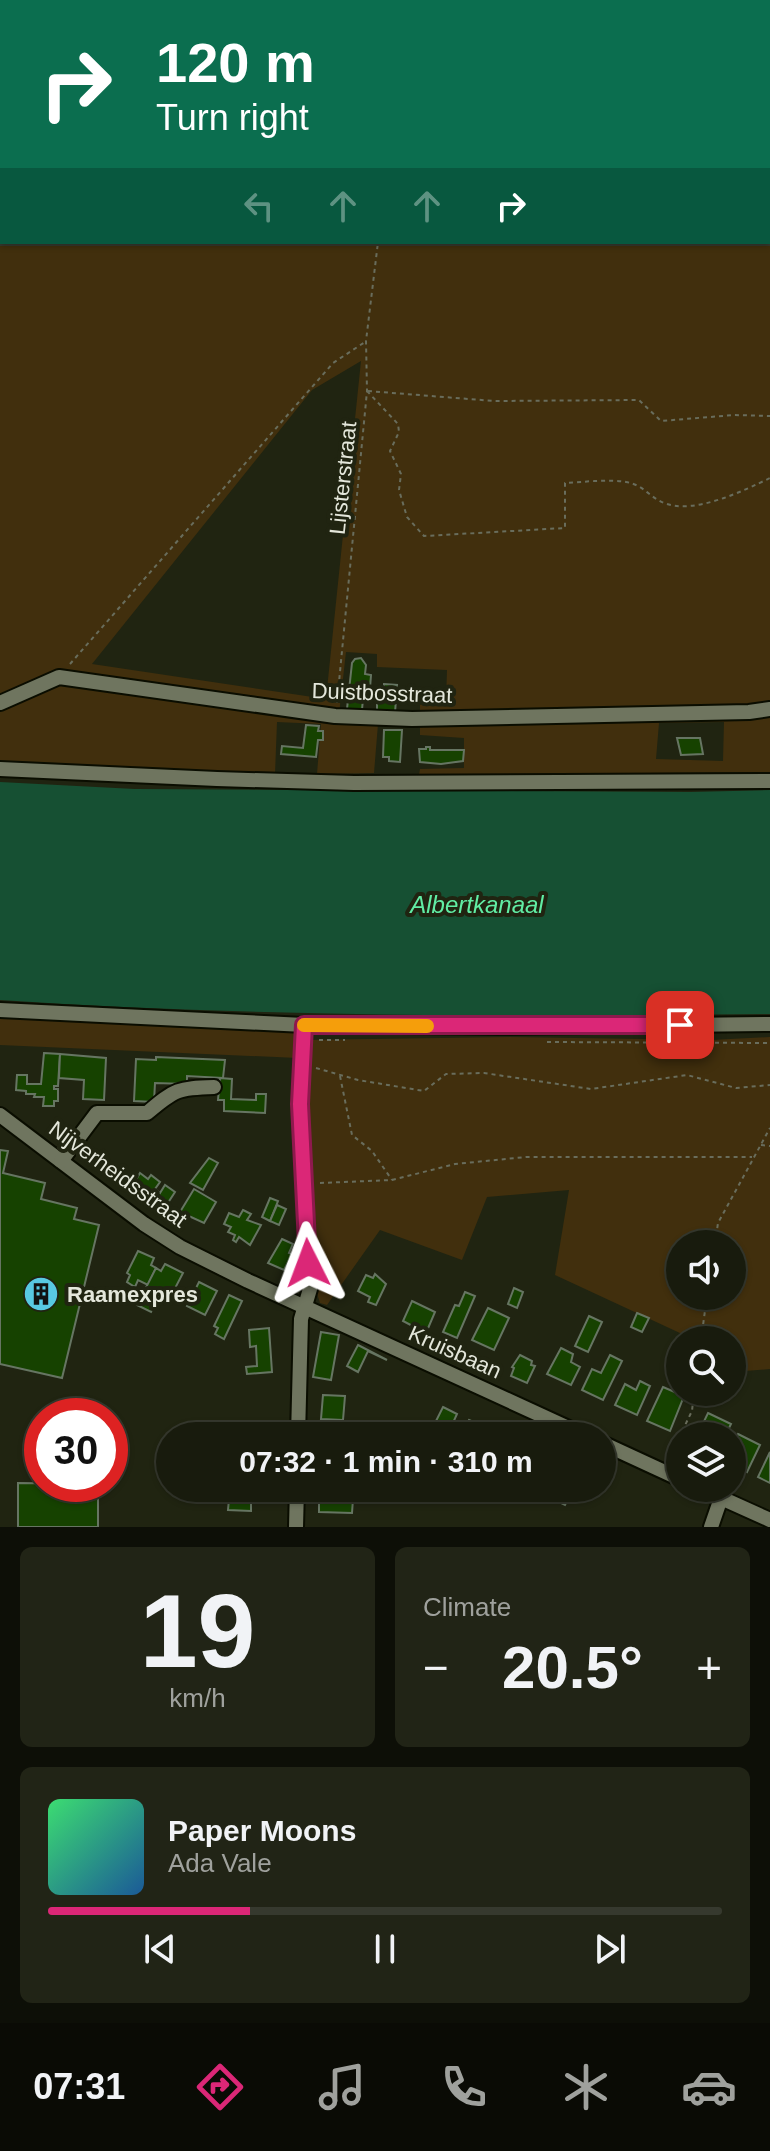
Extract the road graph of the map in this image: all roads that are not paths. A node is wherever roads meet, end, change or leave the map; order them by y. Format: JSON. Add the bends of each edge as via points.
{"nodes":[{"id":1,"x":0,"y":703,"type":"edge"},
{"id":2,"x":770,"y":709,"type":"edge"},
{"id":3,"x":0,"y":769,"type":"edge"},
{"id":4,"x":770,"y":781,"type":"edge"},
{"id":5,"x":0,"y":1010,"type":"edge"},
{"id":6,"x":770,"y":1024,"type":"edge"},
{"id":7,"x":304,"y":1025,"type":"junction"},
{"id":8,"x":214,"y":1087,"type":"dead end"},
{"id":9,"x":0,"y":1115,"type":"edge"},
{"id":10,"x":61,"y":1161,"type":"junction"},
{"id":11,"x":305,"y":1307,"type":"junction"},
{"id":12,"x":298,"y":1422,"type":"edge"},
{"id":13,"x":556,"y":1422,"type":"edge"},
{"id":14,"x":616,"y":1450,"type":"edge"},
{"id":15,"x":666,"y":1473,"type":"edge"},
{"id":16,"x":297,"y":1502,"type":"edge"},
{"id":17,"x":720,"y":1502,"type":"edge"},
{"id":18,"x":730,"y":1502,"type":"edge"},
{"id":19,"x":770,"y":1520,"type":"edge"},
{"id":20,"x":296,"y":1527,"type":"edge"},
{"id":21,"x":711,"y":1527,"type":"edge"}],
"edges":[{"from":1,"to":2,"type":"street","name":"Duistbosstraat","via":[[59,677],[335,716],[412,719]]},
{"from":3,"to":4,"type":"street","via":[[354,783]]},
{"from":5,"to":7,"type":"street"},
{"from":6,"to":7,"type":"street"},
{"from":7,"to":11,"type":"street","via":[[300,1104],[310,1289]]},
{"from":8,"to":10,"type":"street","via":[[182,1088],[147,1113],[97,1113]]},
{"from":9,"to":10,"type":"street","name":"Nijverheidsstraat"},
{"from":10,"to":11,"type":"street","name":"Nijverheidsstraat","via":[[180,1247]]},
{"from":11,"to":12,"type":"street"},
{"from":11,"to":13,"type":"street","name":"Kruisbaan"},
{"from":14,"to":15,"type":"street"},
{"from":16,"to":20,"type":"street"},
{"from":17,"to":21,"type":"street"},
{"from":18,"to":19,"type":"street"}]}
